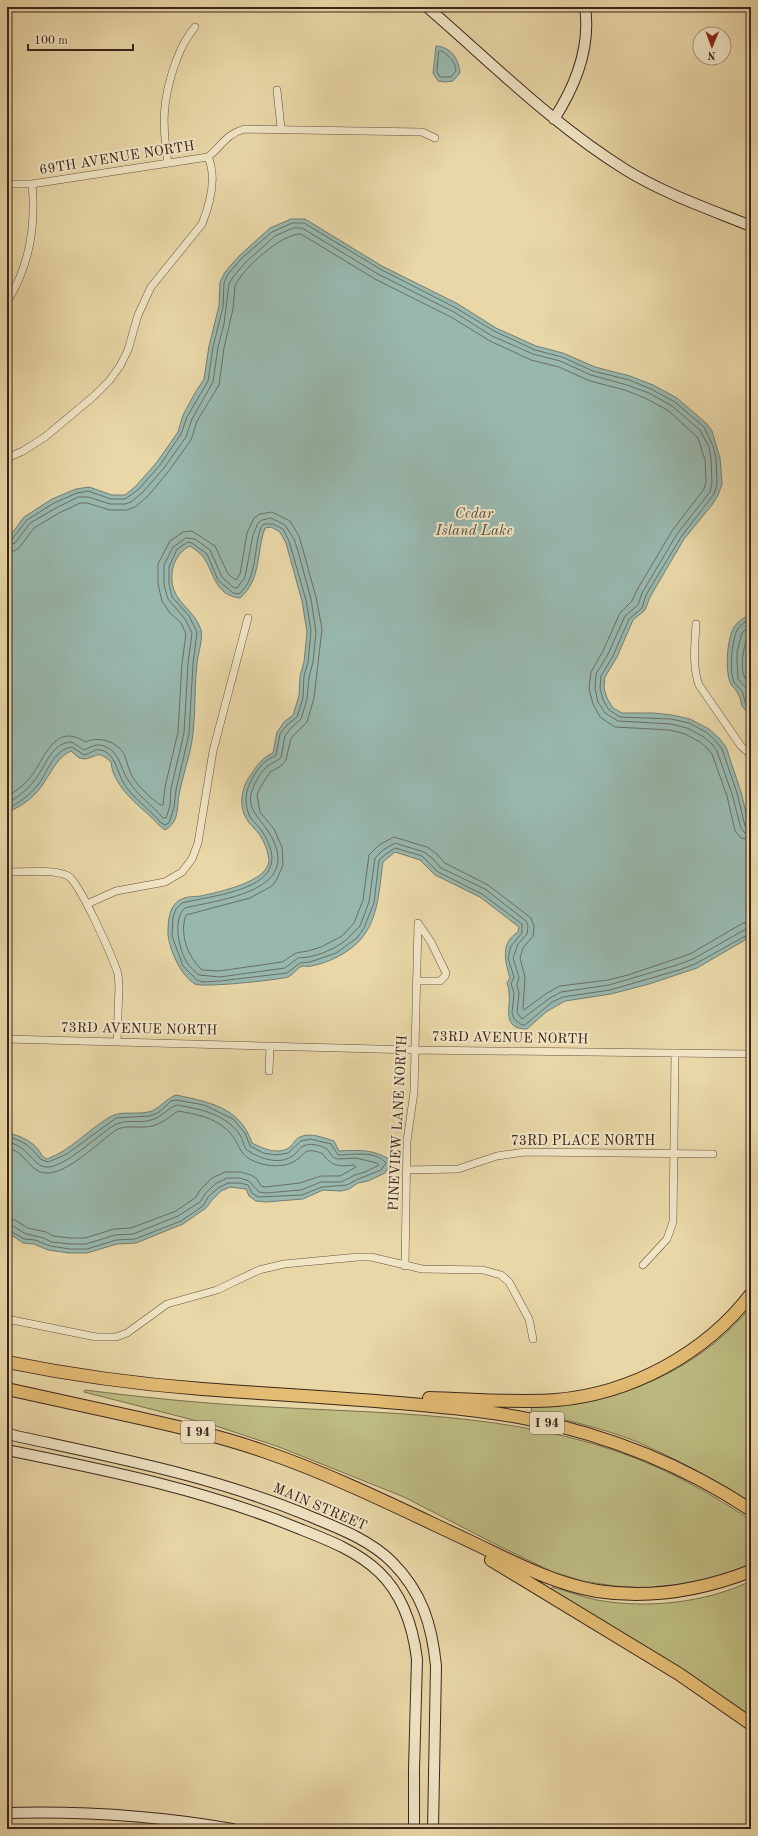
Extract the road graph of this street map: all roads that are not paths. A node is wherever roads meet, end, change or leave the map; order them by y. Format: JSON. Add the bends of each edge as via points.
{"nodes":[{"id":1,"x":427,"y":7,"type":"edge"},
{"id":2,"x":585,"y":7,"type":"edge"},
{"id":3,"x":195,"y":27,"type":"dead end"},
{"id":4,"x":277,"y":90,"type":"dead end"},
{"id":5,"x":554,"y":119,"type":"junction"},
{"id":6,"x":281,"y":128,"type":"junction"},
{"id":7,"x":436,"y":138,"type":"dead end"},
{"id":8,"x":208,"y":157,"type":"junction"},
{"id":9,"x":168,"y":163,"type":"junction"},
{"id":10,"x":7,"y":184,"type":"edge"},
{"id":11,"x":32,"y":184,"type":"junction"},
{"id":12,"x":751,"y":226,"type":"edge"},
{"id":13,"x":7,"y":302,"type":"edge"},
{"id":14,"x":7,"y":458,"type":"edge"},
{"id":15,"x":248,"y":618,"type":"dead end"},
{"id":16,"x":696,"y":624,"type":"dead end"},
{"id":17,"x":751,"y":755,"type":"edge"},
{"id":18,"x":7,"y":872,"type":"edge"},
{"id":19,"x":87,"y":904,"type":"junction"},
{"id":20,"x":416,"y":981,"type":"junction"},
{"id":21,"x":7,"y":1039,"type":"edge"},
{"id":22,"x":117,"y":1042,"type":"junction"},
{"id":23,"x":270,"y":1046,"type":"junction"},
{"id":24,"x":414,"y":1050,"type":"junction"},
{"id":25,"x":675,"y":1053,"type":"junction"},
{"id":26,"x":751,"y":1054,"type":"edge"},
{"id":27,"x":269,"y":1071,"type":"dead end"},
{"id":28,"x":675,"y":1154,"type":"junction"},
{"id":29,"x":713,"y":1154,"type":"dead end"},
{"id":30,"x":407,"y":1170,"type":"junction"},
{"id":31,"x":643,"y":1265,"type":"dead end"},
{"id":32,"x":405,"y":1266,"type":"junction"},
{"id":33,"x":751,"y":1294,"type":"edge"},
{"id":34,"x":7,"y":1319,"type":"edge"},
{"id":35,"x":534,"y":1339,"type":"dead end"},
{"id":36,"x":7,"y":1362,"type":"edge"},
{"id":37,"x":7,"y":1390,"type":"edge"},
{"id":38,"x":325,"y":1397,"type":"junction"},
{"id":39,"x":7,"y":1434,"type":"edge"},
{"id":40,"x":7,"y":1450,"type":"edge"},
{"id":41,"x":381,"y":1500,"type":"junction"},
{"id":42,"x":751,"y":1510,"type":"edge"},
{"id":43,"x":745,"y":1573,"type":"edge"},
{"id":44,"x":751,"y":1724,"type":"edge"},
{"id":45,"x":7,"y":1813,"type":"edge"},
{"id":46,"x":232,"y":1829,"type":"edge"},
{"id":47,"x":414,"y":1829,"type":"edge"},
{"id":48,"x":433,"y":1829,"type":"edge"}],
"edges":[{"from":1,"to":5,"type":"street"},
{"from":2,"to":5,"type":"street","via":[[586,38],[580,68],[568,96]]},
{"from":3,"to":9,"type":"street","via":[[184,40],[165,95],[163,124]]},
{"from":4,"to":6,"type":"street"},
{"from":5,"to":12,"type":"street","via":[[638,177]]},
{"from":6,"to":7,"type":"street","name":"69TH AVENUE NORTH","via":[[422,132]]},
{"from":6,"to":8,"type":"street","name":"69TH AVENUE NORTH","via":[[238,131],[226,138]]},
{"from":8,"to":9,"type":"street","name":"69TH AVENUE NORTH"},
{"from":8,"to":14,"type":"street","via":[[213,172],[204,219],[197,232],[151,287],[120,366],[94,396],[45,437],[23,452]]},
{"from":9,"to":11,"type":"street","name":"69TH AVENUE NORTH"},
{"from":10,"to":11,"type":"street","name":"69TH AVENUE NORTH"},
{"from":11,"to":13,"type":"street","via":[[34,217],[31,236],[19,277]]},
{"from":15,"to":19,"type":"street","via":[[213,751],[198,844],[192,859],[182,872],[165,882],[116,891]]},
{"from":16,"to":17,"type":"street","via":[[694,659],[695,675],[699,685],[741,746]]},
{"from":18,"to":19,"type":"street","via":[[53,873],[68,876],[74,881]]},
{"from":19,"to":22,"type":"street","via":[[118,974]]},
{"from":20,"to":20,"type":"street","name":"PINEVIEW LANE NORTH","via":[[440,981],[446,973],[431,942],[418,923]]},
{"from":20,"to":24,"type":"street","name":"PINEVIEW LANE NORTH"},
{"from":21,"to":22,"type":"street","name":"73RD AVENUE NORTH"},
{"from":22,"to":23,"type":"street","name":"73RD AVENUE NORTH"},
{"from":23,"to":24,"type":"street","name":"73RD AVENUE NORTH"},
{"from":23,"to":27,"type":"street"},
{"from":24,"to":25,"type":"street","name":"73RD AVENUE NORTH"},
{"from":24,"to":30,"type":"street","name":"PINEVIEW LANE NORTH","via":[[414,1092],[408,1129]]},
{"from":25,"to":26,"type":"street","name":"73RD AVENUE NORTH"},
{"from":25,"to":28,"type":"street"},
{"from":28,"to":29,"type":"street","name":"73RD PLACE NORTH"},
{"from":28,"to":30,"type":"street","name":"73RD PLACE NORTH","via":[[524,1152],[497,1156],[458,1169]]},
{"from":28,"to":31,"type":"street","via":[[674,1213],[671,1231]]},
{"from":30,"to":32,"type":"street","name":"PINEVIEW LANE NORTH"},
{"from":32,"to":34,"type":"street","via":[[371,1257],[358,1257],[270,1266],[217,1290],[167,1304],[127,1333],[116,1337],[96,1337]]},
{"from":32,"to":35,"type":"street","via":[[422,1269],[483,1270],[501,1275],[509,1282],[529,1319]]},
{"from":33,"to":38,"type":"highway","via":[[709,1337],[682,1356],[638,1380],[605,1391],[573,1398],[537,1401]]},
{"from":36,"to":38,"type":"highway","number":"I 94","via":[[137,1383]]},
{"from":37,"to":41,"type":"highway","number":"I 94","via":[[163,1423],[237,1442],[324,1474]]},
{"from":38,"to":42,"type":"highway","number":"I 94","via":[[467,1410],[526,1418],[563,1427],[645,1454],[692,1476]]},
{"from":39,"to":48,"type":"street","name":"MAIN STREET","via":[[146,1463],[245,1492],[352,1534],[392,1562],[421,1603],[434,1642],[436,1666]]},
{"from":40,"to":47,"type":"street","name":"MAIN STREET","via":[[145,1479],[275,1518],[354,1554],[380,1573],[399,1598],[415,1642],[417,1659]]},
{"from":41,"to":43,"type":"highway","via":[[519,1565],[581,1588],[618,1593],[662,1593],[694,1588]]},
{"from":41,"to":44,"type":"highway","number":"I 94","via":[[504,1567],[679,1674]]},
{"from":45,"to":46,"type":"street","via":[[173,1820]]}]}
